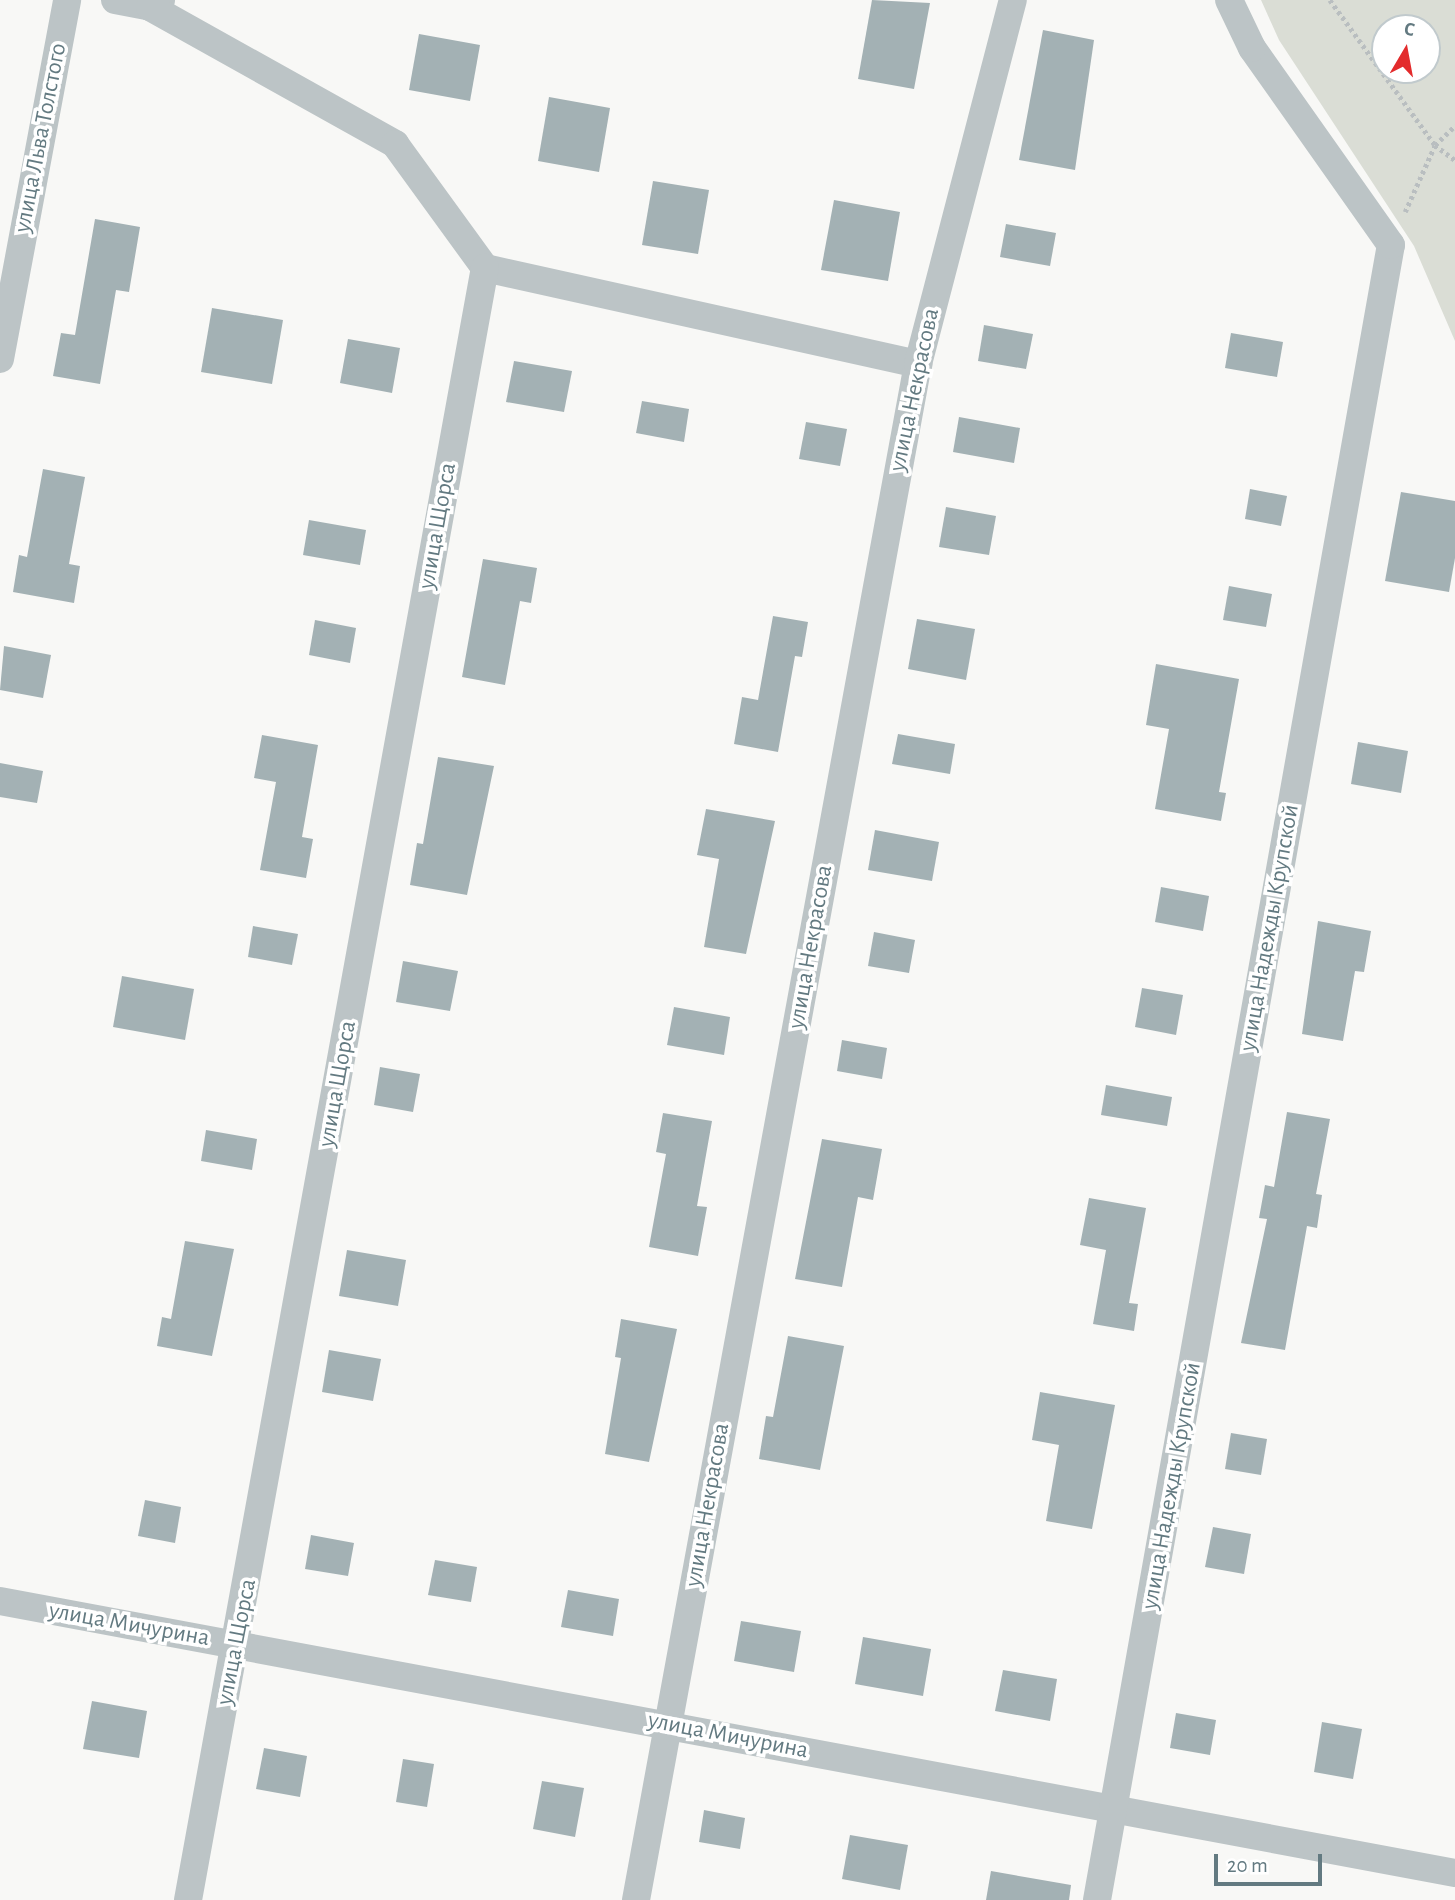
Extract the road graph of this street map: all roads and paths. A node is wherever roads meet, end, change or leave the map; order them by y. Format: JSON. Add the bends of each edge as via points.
{"nodes":[{"id":1,"x":66,"y":0,"type":"edge"},
{"id":2,"x":115,"y":0,"type":"edge"},
{"id":3,"x":1013,"y":0,"type":"edge"},
{"id":4,"x":1228,"y":0,"type":"edge"},
{"id":5,"x":1330,"y":0,"type":"edge"},
{"id":6,"x":156,"y":3,"type":"edge"},
{"id":7,"x":1455,"y":126,"type":"edge"},
{"id":8,"x":1435,"y":145,"type":"junction"},
{"id":9,"x":1455,"y":160,"type":"edge"},
{"id":10,"x":1391,"y":245,"type":"junction"},
{"id":11,"x":485,"y":268,"type":"junction"},
{"id":12,"x":0,"y":359,"type":"edge"},
{"id":13,"x":918,"y":363,"type":"junction"},
{"id":14,"x":0,"y":1601,"type":"edge"},
{"id":15,"x":237,"y":1644,"type":"junction"},
{"id":16,"x":668,"y":1725,"type":"junction"},
{"id":17,"x":1115,"y":1808,"type":"junction"},
{"id":18,"x":1455,"y":1874,"type":"edge"},
{"id":19,"x":188,"y":1900,"type":"edge"},
{"id":20,"x":636,"y":1900,"type":"edge"},
{"id":21,"x":1097,"y":1900,"type":"edge"}],
"edges":[{"from":1,"to":12,"type":"street","name":"улица Льва Толстого"},
{"from":2,"to":6,"type":"street"},
{"from":3,"to":13,"type":"street","name":"улица Некрасова"},
{"from":4,"to":10,"type":"street","via":[[1252,48]]},
{"from":5,"to":8,"type":"path"},
{"from":6,"to":11,"type":"street","via":[[395,144]]},
{"from":7,"to":8,"type":"path"},
{"from":8,"to":9,"type":"path"},
{"from":8,"to":10,"type":"path"},
{"from":10,"to":17,"type":"street","name":"улица Надежды Крупской"},
{"from":11,"to":13,"type":"street"},
{"from":11,"to":15,"type":"street","name":"улица Щорса"},
{"from":13,"to":16,"type":"street","name":"улица Некрасова"},
{"from":14,"to":15,"type":"street","name":"улица Мичурина"},
{"from":15,"to":16,"type":"street","name":"улица Мичурина"},
{"from":15,"to":19,"type":"street","name":"улица Щорса"},
{"from":16,"to":17,"type":"street","name":"улица Мичурина"},
{"from":16,"to":20,"type":"street","name":"улица Некрасова"},
{"from":17,"to":18,"type":"street","name":"улица Мичурина"},
{"from":17,"to":21,"type":"street","name":"улица Надежды Крупской"}]}
